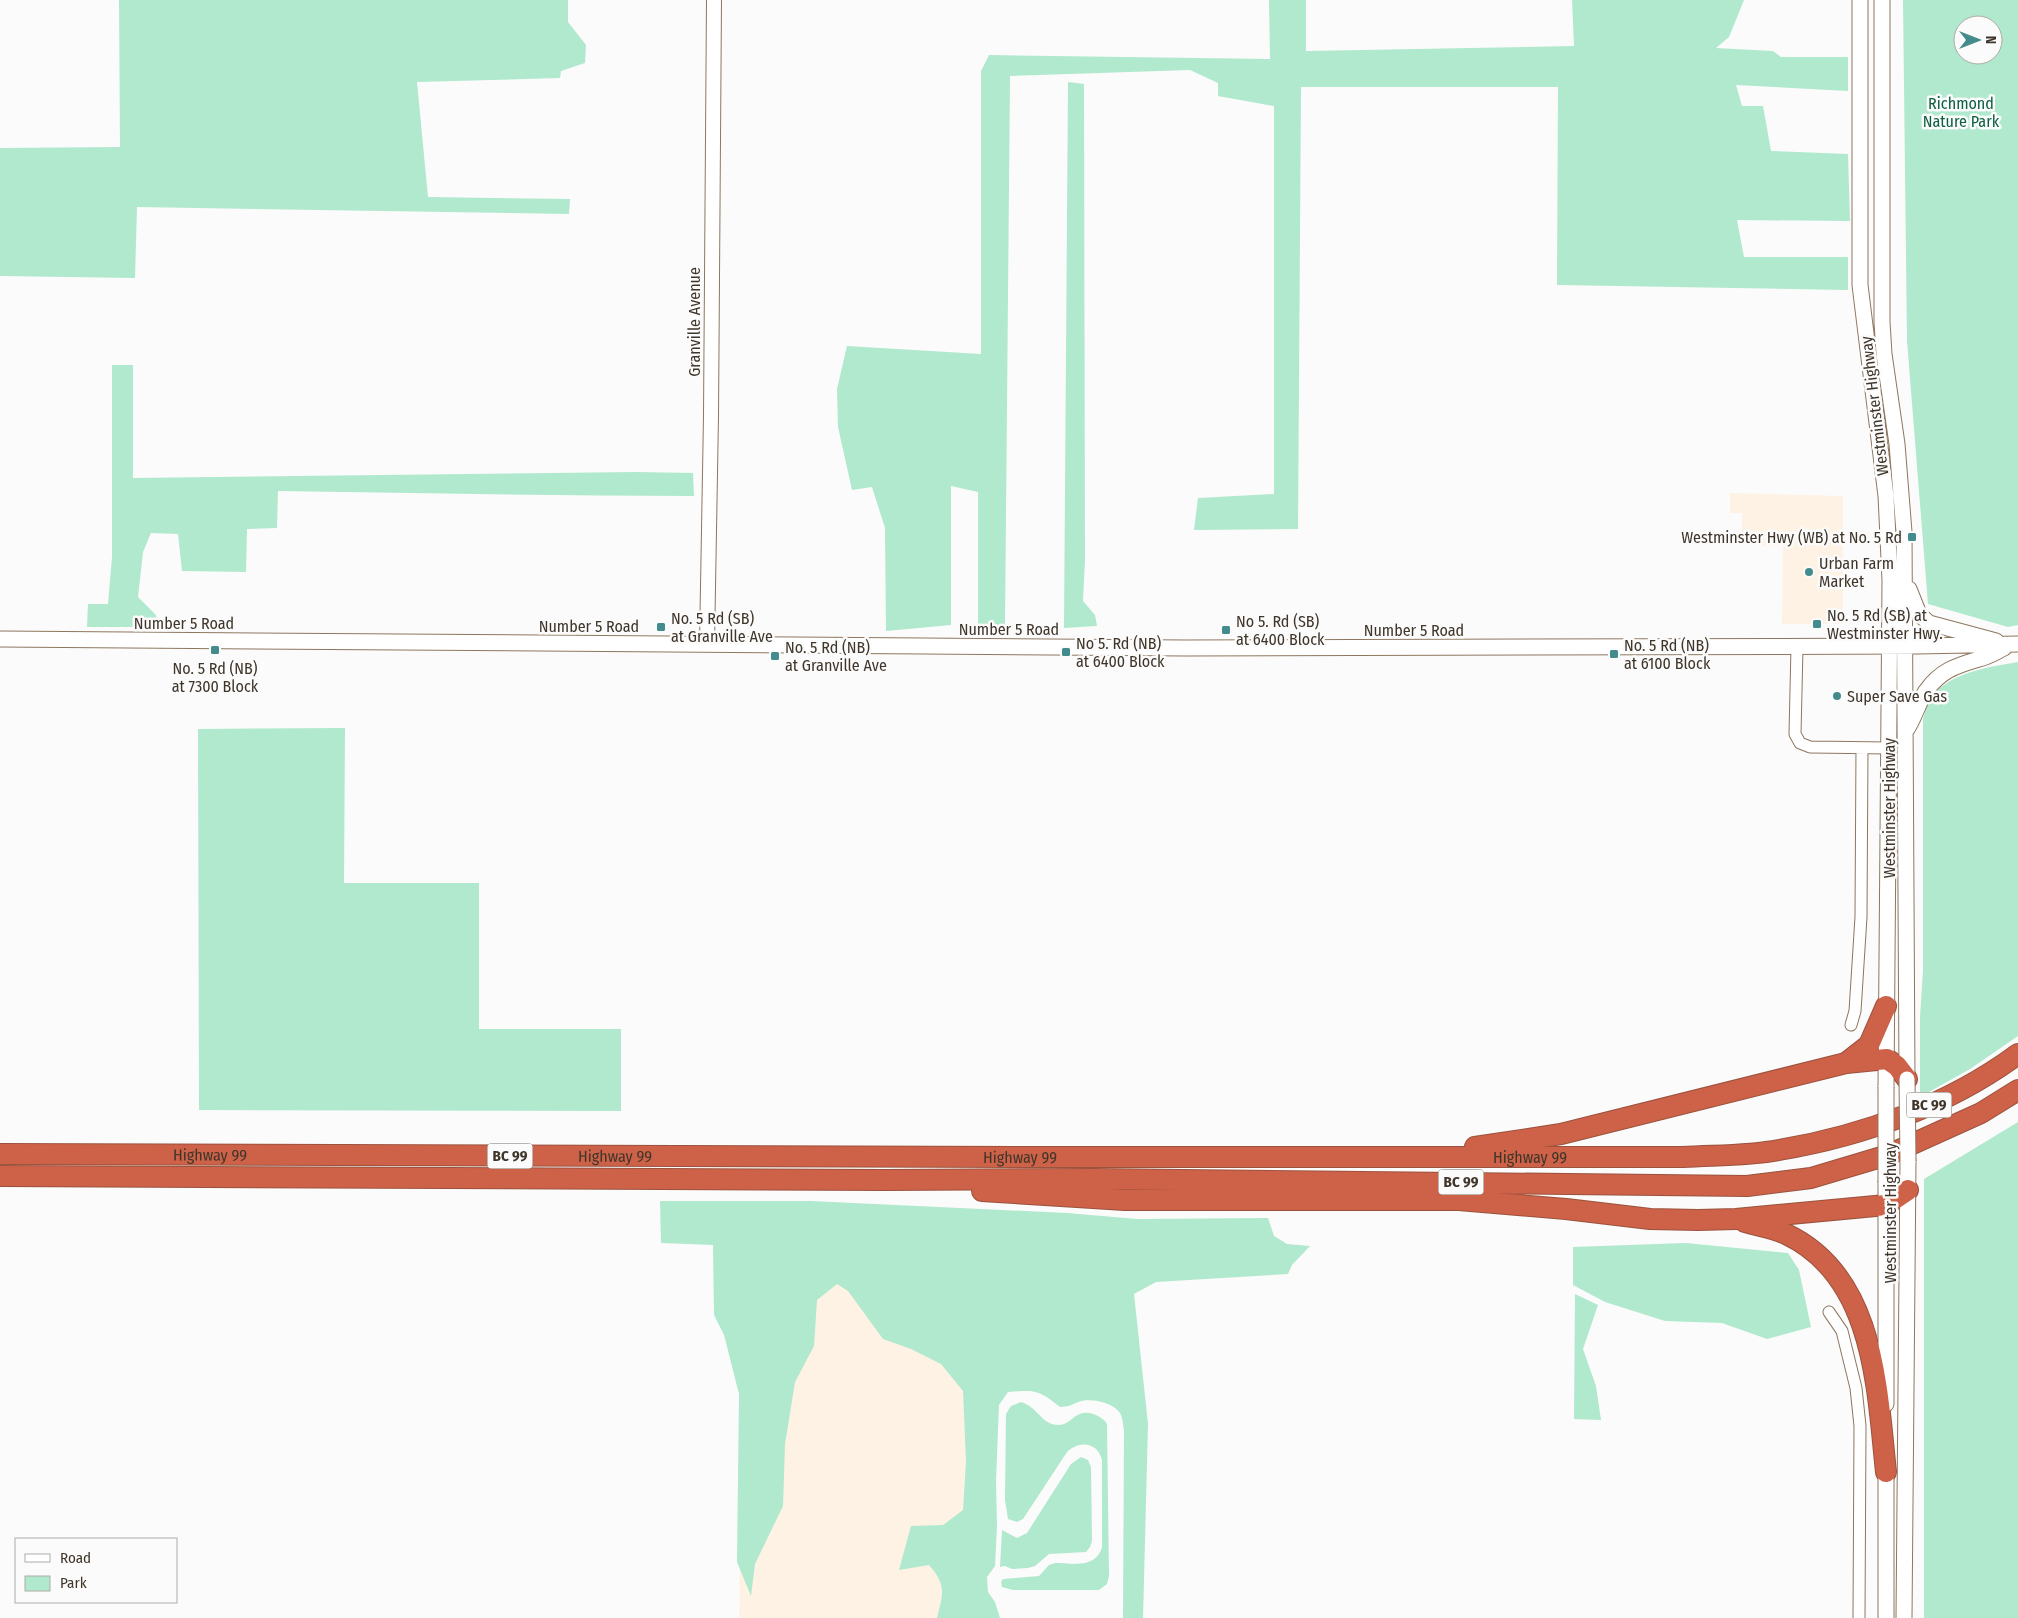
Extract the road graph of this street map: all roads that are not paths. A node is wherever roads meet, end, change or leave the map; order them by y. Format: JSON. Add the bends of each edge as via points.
{"nodes":[{"id":1,"x":714,"y":0,"type":"edge"},
{"id":2,"x":1860,"y":0,"type":"edge"},
{"id":3,"x":1882,"y":0,"type":"edge"},
{"id":4,"x":1905,"y":581,"type":"junction"},
{"id":5,"x":0,"y":639,"type":"edge"},
{"id":6,"x":707,"y":644,"type":"junction"},
{"id":7,"x":2015,"y":645,"type":"edge"},
{"id":8,"x":1890,"y":646,"type":"junction"},
{"id":9,"x":1906,"y":646,"type":"junction"},
{"id":10,"x":1797,"y":647,"type":"junction"},
{"id":11,"x":1906,"y":731,"type":"junction"},
{"id":12,"x":1862,"y":748,"type":"junction"},
{"id":13,"x":1889,"y":748,"type":"junction"},
{"id":14,"x":1886,"y":1006,"type":"junction"},
{"id":15,"x":1851,"y":1025,"type":"dead end"},
{"id":16,"x":2018,"y":1054,"type":"edge"},
{"id":17,"x":1886,"y":1059,"type":"junction"},
{"id":18,"x":1846,"y":1063,"type":"junction"},
{"id":19,"x":1907,"y":1079,"type":"junction"},
{"id":20,"x":2018,"y":1090,"type":"edge"},
{"id":21,"x":0,"y":1154,"type":"edge"},
{"id":22,"x":1432,"y":1158,"type":"junction"},
{"id":23,"x":0,"y":1176,"type":"edge"},
{"id":24,"x":886,"y":1180,"type":"junction"},
{"id":25,"x":1908,"y":1182,"type":"junction"},
{"id":26,"x":1886,"y":1205,"type":"junction"},
{"id":27,"x":1736,"y":1219,"type":"junction"},
{"id":28,"x":1829,"y":1312,"type":"dead end"},
{"id":29,"x":1886,"y":1472,"type":"junction"},
{"id":30,"x":1859,"y":1618,"type":"edge"},
{"id":31,"x":1886,"y":1618,"type":"edge"},
{"id":32,"x":1904,"y":1618,"type":"edge"}],
"edges":[{"from":1,"to":6,"type":"street","name":"Granville Avenue"},
{"from":2,"to":8,"type":"main road","name":"Westminster Highway","via":[[1860,285],[1886,496]]},
{"from":3,"to":4,"type":"main road","name":"Westminster Highway","via":[[1882,322],[1901,481]]},
{"from":4,"to":7,"type":"main road","via":[[1915,606],[1929,623]]},
{"from":4,"to":9,"type":"main road","name":"Westminster Highway"},
{"from":5,"to":6,"type":"main road","name":"Number 5 Road"},
{"from":6,"to":10,"type":"main road","name":"Number 5 Road","via":[[1185,648]]},
{"from":7,"to":9,"type":"main road","name":"Number 5 Road"},
{"from":7,"to":11,"type":"main road","via":[[1962,663],[1944,673],[1926,692]]},
{"from":8,"to":9,"type":"main road","name":"Number 5 Road"},
{"from":8,"to":10,"type":"main road","name":"Number 5 Road"},
{"from":8,"to":13,"type":"main road","name":"Westminster Highway"},
{"from":9,"to":11,"type":"main road","name":"Westminster Highway"},
{"from":10,"to":12,"type":"street","name":"Westminster Highway","via":[[1796,738],[1810,747]]},
{"from":11,"to":19,"type":"main road","name":"Westminster Highway"},
{"from":12,"to":13,"type":"street","name":"Westminster Highway"},
{"from":12,"to":15,"type":"street","name":"Westminster Highway","via":[[1861,917],[1855,1011]]},
{"from":13,"to":14,"type":"main road","name":"Westminster Highway"},
{"from":14,"to":17,"type":"main road","name":"Westminster Highway"},
{"from":14,"to":18,"type":"highway","via":[[1869,1045]]},
{"from":16,"to":22,"type":"highway","name":"Highway 99","number":"BC 99","via":[[1921,1109],[1833,1139],[1777,1151],[1683,1157]]},
{"from":17,"to":18,"type":"highway"},
{"from":17,"to":19,"type":"highway","via":[[1897,1066]]},
{"from":17,"to":26,"type":"main road","name":"Westminster Highway","bridge":true},
{"from":18,"to":22,"type":"highway","via":[[1561,1134],[1466,1149]]},
{"from":19,"to":25,"type":"main road","name":"Westminster Highway","bridge":true},
{"from":20,"to":24,"type":"highway","name":"Highway 99","number":"BC 99","via":[[1981,1113],[1888,1155],[1811,1178],[1747,1186],[1114,1179]]},
{"from":21,"to":22,"type":"highway","name":"Highway 99","number":"BC 99"},
{"from":23,"to":24,"type":"highway","name":"Highway 99","number":"BC 99"},
{"from":24,"to":27,"type":"highway","via":[[941,1189],[1125,1200],[1458,1200],[1566,1208],[1650,1219]]},
{"from":25,"to":26,"type":"highway"},
{"from":25,"to":32,"type":"main road","name":"Westminster Highway"},
{"from":26,"to":27,"type":"highway"},
{"from":26,"to":29,"type":"main road","name":"Westminster Highway"},
{"from":27,"to":29,"type":"highway","via":[[1786,1234],[1816,1254],[1835,1274],[1848,1295],[1859,1317],[1873,1364]]},
{"from":28,"to":30,"type":"street","via":[[1842,1331],[1856,1388],[1860,1426]]},
{"from":29,"to":31,"type":"main road","name":"Westminster Highway"}]}
